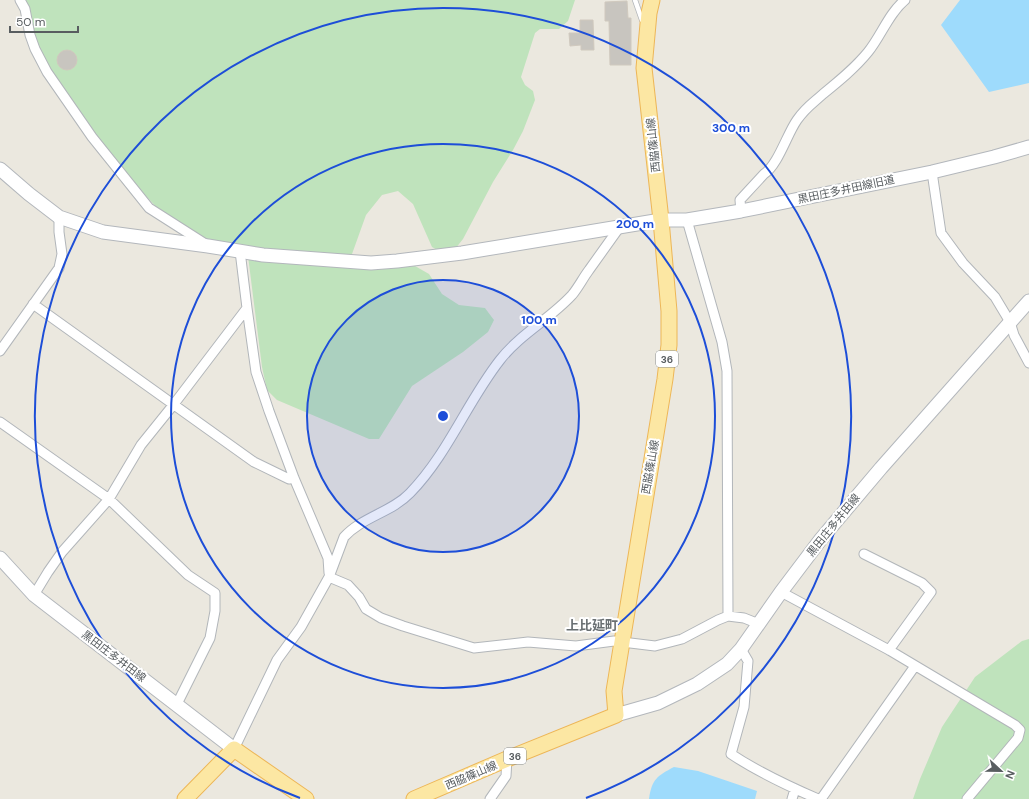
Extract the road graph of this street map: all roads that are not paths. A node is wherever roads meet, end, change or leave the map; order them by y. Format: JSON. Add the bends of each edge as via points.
{"nodes":[{"id":1,"x":20,"y":0,"type":"edge"},
{"id":2,"x":635,"y":0,"type":"edge"},
{"id":3,"x":652,"y":0,"type":"edge"},
{"id":4,"x":905,"y":0,"type":"edge"},
{"id":5,"x":647,"y":26,"type":"junction"},
{"id":6,"x":1029,"y":147,"type":"edge"},
{"id":7,"x":0,"y":169,"type":"edge"},
{"id":8,"x":932,"y":172,"type":"junction"},
{"id":9,"x":742,"y":211,"type":"junction"},
{"id":10,"x":59,"y":217,"type":"junction"},
{"id":11,"x":661,"y":220,"type":"junction"},
{"id":12,"x":687,"y":220,"type":"junction"},
{"id":13,"x":619,"y":228,"type":"junction"},
{"id":14,"x":208,"y":246,"type":"junction"},
{"id":15,"x":240,"y":251,"type":"junction"},
{"id":16,"x":1029,"y":301,"type":"edge"},
{"id":17,"x":33,"y":304,"type":"junction"},
{"id":18,"x":246,"y":308,"type":"junction"},
{"id":19,"x":1010,"y":322,"type":"junction"},
{"id":20,"x":0,"y":351,"type":"edge"},
{"id":21,"x":1029,"y":363,"type":"edge"},
{"id":22,"x":174,"y":404,"type":"junction"},
{"id":23,"x":0,"y":422,"type":"edge"},
{"id":24,"x":294,"y":478,"type":"junction"},
{"id":25,"x":109,"y":498,"type":"junction"},
{"id":26,"x":864,"y":554,"type":"dead end"},
{"id":27,"x":0,"y":558,"type":"edge"},
{"id":28,"x":329,"y":577,"type":"junction"},
{"id":29,"x":781,"y":592,"type":"junction"},
{"id":30,"x":34,"y":595,"type":"junction"},
{"id":31,"x":728,"y":616,"type":"junction"},
{"id":32,"x":759,"y":624,"type":"junction"},
{"id":33,"x":622,"y":641,"type":"junction"},
{"id":34,"x":741,"y":649,"type":"junction"},
{"id":35,"x":889,"y":650,"type":"junction"},
{"id":36,"x":915,"y":666,"type":"junction"},
{"id":37,"x":178,"y":704,"type":"junction"},
{"id":38,"x":616,"y":715,"type":"junction"},
{"id":39,"x":234,"y":749,"type":"junction"},
{"id":40,"x":507,"y":759,"type":"junction"},
{"id":41,"x":795,"y":789,"type":"junction"},
{"id":42,"x":184,"y":799,"type":"edge"},
{"id":43,"x":306,"y":799,"type":"edge"},
{"id":44,"x":414,"y":799,"type":"edge"},
{"id":45,"x":490,"y":799,"type":"edge"},
{"id":46,"x":792,"y":799,"type":"edge"},
{"id":47,"x":819,"y":799,"type":"edge"},
{"id":48,"x":967,"y":799,"type":"edge"}],
"edges":[{"from":1,"to":14,"type":"street","via":[[25,9],[35,49],[47,72],[92,137],[149,208]]},
{"from":2,"to":5,"type":"lane","via":[[642,20]]},
{"from":3,"to":5,"type":"main road","name":"西脇篠山線","number":"36"},
{"from":4,"to":9,"type":"street","via":[[853,68],[806,109],[767,172],[740,200]]},
{"from":5,"to":11,"type":"main road","name":"西脇篠山線","number":"36","via":[[644,68]]},
{"from":6,"to":8,"type":"street","name":"黒田庄多井田線旧道"},
{"from":7,"to":10,"type":"street","name":"黒田庄多井田線旧道"},
{"from":8,"to":9,"type":"street","name":"黒田庄多井田線旧道"},
{"from":8,"to":19,"type":"street","via":[[941,232],[963,263],[994,297]]},
{"from":9,"to":12,"type":"street","name":"黒田庄多井田線旧道"},
{"from":10,"to":14,"type":"street","name":"黒田庄多井田線旧道","via":[[103,232]]},
{"from":10,"to":17,"type":"street","via":[[62,254],[59,268]]},
{"from":11,"to":12,"type":"street","name":"黒田庄多井田線旧道"},
{"from":11,"to":13,"type":"street","name":"黒田庄多井田線旧道"},
{"from":11,"to":33,"type":"main road","name":"西脇篠山線","number":"36","via":[[669,311],[669,345]]},
{"from":12,"to":31,"type":"street","via":[[722,342],[727,371]]},
{"from":13,"to":15,"type":"street","name":"黒田庄多井田線旧道","via":[[462,253],[371,263]]},
{"from":13,"to":28,"type":"street","via":[[572,294],[499,360],[453,436],[410,494],[344,537]]},
{"from":14,"to":15,"type":"street","name":"黒田庄多井田線旧道"},
{"from":15,"to":18,"type":"street"},
{"from":16,"to":19,"type":"street","name":"黒田庄多井田線"},
{"from":17,"to":20,"type":"street"},
{"from":17,"to":22,"type":"street"},
{"from":18,"to":22,"type":"street"},
{"from":18,"to":24,"type":"street","via":[[256,372]]},
{"from":19,"to":21,"type":"street"},
{"from":19,"to":29,"type":"street","name":"黒田庄多井田線","via":[[880,468]]},
{"from":22,"to":24,"type":"street","via":[[254,462],[289,479]]},
{"from":22,"to":25,"type":"street","via":[[141,445]]},
{"from":23,"to":25,"type":"street"},
{"from":24,"to":28,"type":"street","via":[[328,558]]},
{"from":25,"to":30,"type":"street","via":[[62,552]]},
{"from":25,"to":37,"type":"street","via":[[188,575],[215,593],[216,611],[210,638]]},
{"from":26,"to":35,"type":"street","via":[[922,583],[931,592]]},
{"from":27,"to":30,"type":"street","name":"黒田庄多井田線"},
{"from":28,"to":33,"type":"street","via":[[348,585],[366,609],[381,618],[474,648],[528,642],[576,646]]},
{"from":28,"to":39,"type":"street","via":[[301,626],[277,660]]},
{"from":29,"to":32,"type":"street","name":"黒田庄多井田線"},
{"from":29,"to":35,"type":"street"},
{"from":30,"to":37,"type":"street","name":"黒田庄多井田線"},
{"from":31,"to":32,"type":"street","via":[[744,618]]},
{"from":31,"to":33,"type":"street","via":[[682,639],[655,646]]},
{"from":32,"to":34,"type":"street","name":"黒田庄多井田線"},
{"from":33,"to":38,"type":"main road","name":"西脇篠山線","number":"36","via":[[614,691]]},
{"from":34,"to":38,"type":"street","name":"黒田庄多井田線","via":[[727,664],[698,684],[658,703]]},
{"from":34,"to":41,"type":"street","via":[[748,661],[744,707],[731,754],[748,766]]},
{"from":35,"to":36,"type":"street"},
{"from":36,"to":47,"type":"street"},
{"from":36,"to":48,"type":"street","via":[[1020,730],[1018,738]]},
{"from":37,"to":39,"type":"street","name":"黒田庄多井田線"},
{"from":38,"to":40,"type":"main road","name":"西脇篠山線","number":"36"},
{"from":39,"to":42,"type":"main road"},
{"from":39,"to":43,"type":"main road"},
{"from":40,"to":44,"type":"main road","name":"西脇篠山線","number":"36"},
{"from":40,"to":45,"type":"street","via":[[506,776]]},
{"from":41,"to":46,"type":"street"},
{"from":41,"to":47,"type":"street"}]}
